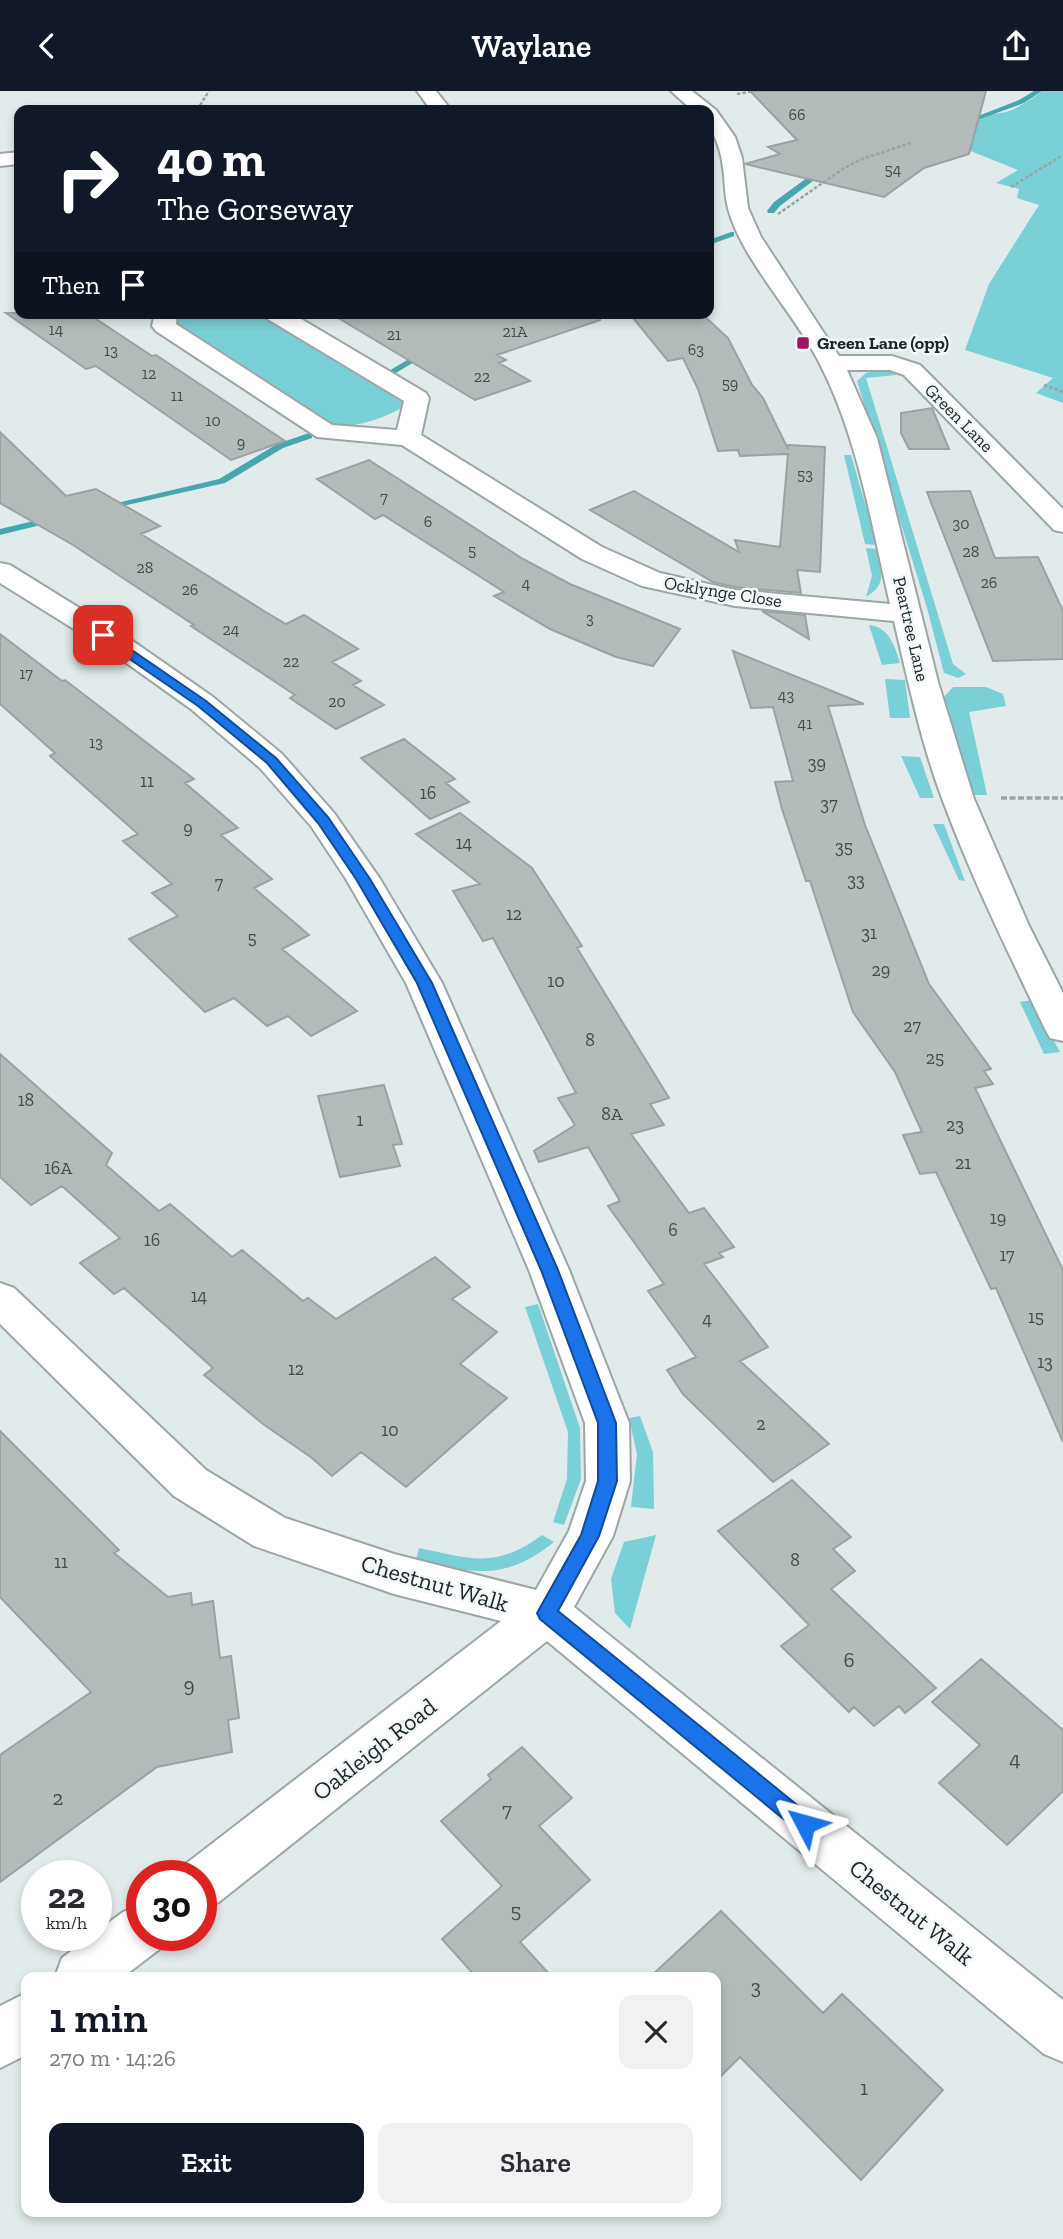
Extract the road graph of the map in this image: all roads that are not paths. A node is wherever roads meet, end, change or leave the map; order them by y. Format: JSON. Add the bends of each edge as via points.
{"nodes":[{"id":1,"x":425,"y":91,"type":"edge"},
{"id":2,"x":680,"y":91,"type":"edge"},
{"id":3,"x":438,"y":105,"type":"edge"},
{"id":4,"x":698,"y":105,"type":"edge"},
{"id":5,"x":714,"y":121,"type":"edge"},
{"id":6,"x":165,"y":319,"type":"edge"},
{"id":7,"x":284,"y":319,"type":"edge"},
{"id":8,"x":832,"y":363,"type":"junction"},
{"id":9,"x":408,"y":438,"type":"junction"},
{"id":10,"x":1063,"y":524,"type":"edge"},
{"id":11,"x":0,"y":571,"type":"edge"},
{"id":12,"x":908,"y":614,"type":"junction"},
{"id":13,"x":1063,"y":1029,"type":"edge"},
{"id":14,"x":0,"y":1299,"type":"edge"},
{"id":15,"x":547,"y":1613,"type":"junction"},
{"id":16,"x":217,"y":1871,"type":"edge"},
{"id":17,"x":126,"y":1942,"type":"edge"},
{"id":18,"x":87,"y":1972,"type":"edge"},
{"id":19,"x":21,"y":2024,"type":"edge"},
{"id":20,"x":1063,"y":2035,"type":"edge"},
{"id":21,"x":0,"y":2041,"type":"edge"}],
"edges":[{"from":1,"to":3,"type":"street"},
{"from":2,"to":4,"type":"street"},
{"from":5,"to":8,"type":"street","name":"Peartree Lane","via":[[732,158],[728,208]]},
{"from":6,"to":9,"type":"street","name":"Ocklynge Close","via":[[164,327],[326,432]]},
{"from":7,"to":9,"type":"street","via":[[417,398]]},
{"from":8,"to":10,"type":"street","name":"Green Lane","via":[[892,363],[912,370]]},
{"from":8,"to":12,"type":"street","name":"Peartree Lane","via":[[864,438]]},
{"from":9,"to":12,"type":"street","name":"Ocklynge Close","via":[[592,553],[652,580],[735,598]]},
{"from":11,"to":15,"type":"street","via":[[124,648],[202,703],[271,761],[323,820],[425,983],[549,1270],[607,1423],[608,1481],[590,1536]]},
{"from":12,"to":13,"type":"street","name":"Peartree Lane","via":[[958,799],[1012,926]]},
{"from":14,"to":15,"type":"street","name":"Chestnut Walk","via":[[190,1483],[270,1532],[394,1574]]},
{"from":15,"to":16,"type":"street","name":"Oakleigh Road"},
{"from":15,"to":20,"type":"street","name":"Chestnut Walk"},
{"from":17,"to":18,"type":"street"},
{"from":19,"to":21,"type":"street"}]}
